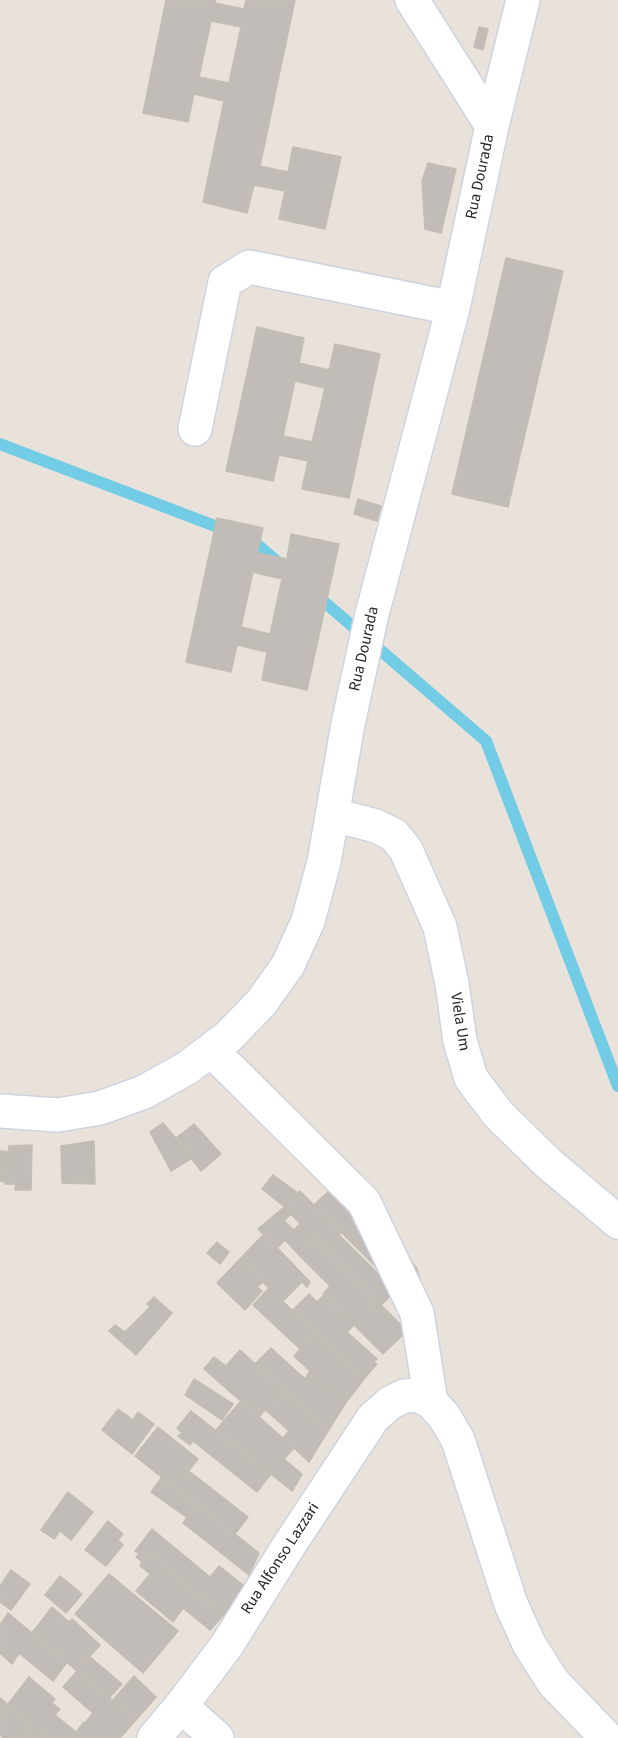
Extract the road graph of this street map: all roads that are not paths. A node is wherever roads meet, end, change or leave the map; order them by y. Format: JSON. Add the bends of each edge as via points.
{"nodes":[{"id":1,"x":412,"y":0,"type":"edge"},
{"id":2,"x":523,"y":0,"type":"edge"},
{"id":3,"x":492,"y":126,"type":"junction"},
{"id":4,"x":453,"y":308,"type":"junction"},
{"id":5,"x":195,"y":429,"type":"dead end"},
{"id":6,"x":334,"y":815,"type":"junction"},
{"id":7,"x":211,"y":1050,"type":"junction"},
{"id":8,"x":0,"y":1111,"type":"edge"},
{"id":9,"x":618,"y":1222,"type":"edge"},
{"id":10,"x":425,"y":1398,"type":"junction"},
{"id":11,"x":181,"y":1706,"type":"junction"},
{"id":12,"x":154,"y":1738,"type":"edge"},
{"id":13,"x":217,"y":1738,"type":"edge"},
{"id":14,"x":607,"y":1738,"type":"edge"}],
"edges":[{"from":1,"to":3,"type":"street"},
{"from":2,"to":3,"type":"street","name":"Rua Dourada"},
{"from":3,"to":4,"type":"street","name":"Rua Dourada"},
{"from":4,"to":5,"type":"street","via":[[249,267],[225,282]]},
{"from":4,"to":6,"type":"street","name":"Rua Dourada","via":[[371,618],[348,724]]},
{"from":6,"to":7,"type":"street","name":"Rua Dourada","via":[[308,921],[288,965],[261,1003]]},
{"from":6,"to":9,"type":"street","name":"Viela Um","via":[[376,826],[394,835],[406,850],[440,927],[460,1041],[471,1078],[481,1094],[548,1163]]},
{"from":7,"to":8,"type":"street","name":"Rua Dourada","via":[[144,1092],[100,1108],[58,1115]]},
{"from":7,"to":10,"type":"street","via":[[364,1202],[417,1313]]},
{"from":10,"to":11,"type":"street","name":"Rua Alfonso Lazzari","via":[[404,1396],[373,1418],[227,1645]]},
{"from":10,"to":14,"type":"street","via":[[444,1416],[458,1440],[511,1604],[529,1644],[554,1682]]},
{"from":11,"to":12,"type":"street","name":"Rua Alfonso Lazzari"},
{"from":11,"to":13,"type":"street"}]}
